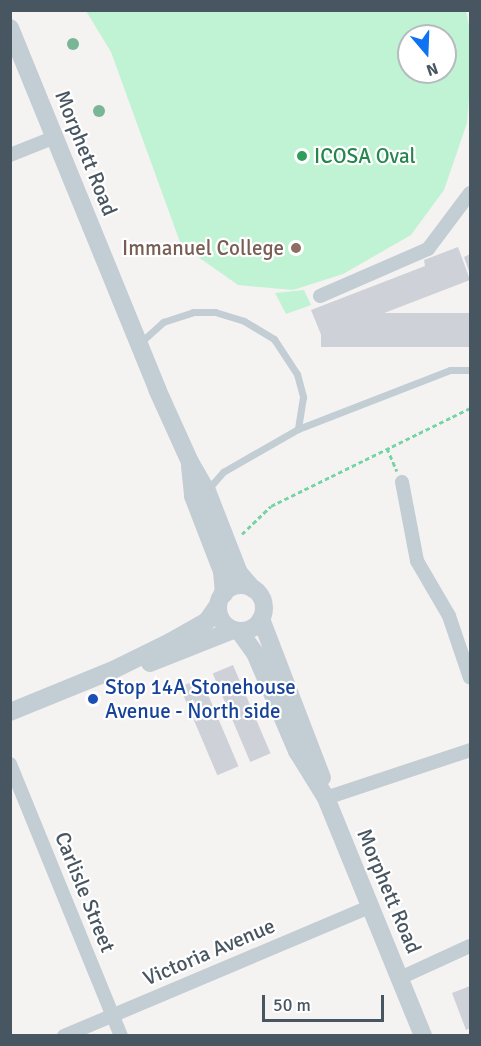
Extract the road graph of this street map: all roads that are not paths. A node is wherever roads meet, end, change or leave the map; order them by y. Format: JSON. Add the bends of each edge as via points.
{"nodes":[{"id":1,"x":10,"y":28,"type":"edge"},
{"id":2,"x":56,"y":137,"type":"junction"},
{"id":3,"x":10,"y":156,"type":"edge"},
{"id":4,"x":471,"y":193,"type":"edge"},
{"id":5,"x":320,"y":296,"type":"dead end"},
{"id":6,"x":139,"y":344,"type":"junction"},
{"id":7,"x":471,"y":370,"type":"edge"},
{"id":8,"x":298,"y":429,"type":"junction"},
{"id":9,"x":190,"y":462,"type":"junction"},
{"id":10,"x":402,"y":482,"type":"road end"},
{"id":11,"x":207,"y":491,"type":"junction"},
{"id":12,"x":253,"y":589,"type":"junction"},
{"id":13,"x":221,"y":599,"type":"junction"},
{"id":14,"x":261,"y":619,"type":"junction"},
{"id":15,"x":236,"y":630,"type":"junction"},
{"id":16,"x":113,"y":670,"type":"junction"},
{"id":17,"x":471,"y":678,"type":"edge"},
{"id":18,"x":10,"y":712,"type":"edge"},
{"id":19,"x":471,"y":750,"type":"edge"},
{"id":20,"x":10,"y":764,"type":"edge"},
{"id":21,"x":326,"y":798,"type":"junction"},
{"id":22,"x":370,"y":907,"type":"junction"},
{"id":23,"x":471,"y":946,"type":"edge"},
{"id":24,"x":400,"y":978,"type":"junction"},
{"id":25,"x":113,"y":1015,"type":"junction"},
{"id":26,"x":64,"y":1035,"type":"edge"},
{"id":27,"x":121,"y":1035,"type":"edge"},
{"id":28,"x":423,"y":1035,"type":"edge"}],
"edges":[{"from":1,"to":2,"type":"street","name":"Morphett Road"},
{"from":2,"to":3,"type":"street"},
{"from":2,"to":6,"type":"street","name":"Morphett Road"},
{"from":4,"to":5,"type":"street","via":[[428,249]]},
{"from":6,"to":8,"type":"lane","via":[[163,322],[193,312],[215,312],[244,321],[274,339],[297,374],[303,397]]},
{"from":6,"to":9,"type":"street","name":"Morphett Road"},
{"from":7,"to":8,"type":"lane","via":[[450,370]]},
{"from":8,"to":11,"type":"lane","via":[[223,472]]},
{"from":9,"to":11,"type":"street","name":"Morphett Road"},
{"from":9,"to":13,"type":"street","name":"Morphett Road","via":[[193,496],[222,572]]},
{"from":10,"to":17,"type":"street","via":[[417,561],[449,616]]},
{"from":11,"to":12,"type":"street","name":"Morphett Road","via":[[239,573]]},
{"from":12,"to":13,"type":"street","via":[[236,586]]},
{"from":12,"to":14,"type":"street","via":[[264,602]]},
{"from":13,"to":15,"type":"street","via":[[223,623]]},
{"from":13,"to":16,"type":"street","via":[[207,621]]},
{"from":14,"to":15,"type":"street","via":[[256,626]]},
{"from":14,"to":21,"type":"street","name":"Morphett Road","via":[[321,771]]},
{"from":15,"to":16,"type":"street","via":[[149,663]]},
{"from":15,"to":21,"type":"street","name":"Morphett Road","via":[[255,653],[297,751]]},
{"from":16,"to":18,"type":"street"},
{"from":19,"to":21,"type":"street"},
{"from":20,"to":25,"type":"street","name":"Carlisle Street"},
{"from":21,"to":22,"type":"street","name":"Morphett Road"},
{"from":22,"to":24,"type":"street","name":"Morphett Road"},
{"from":22,"to":25,"type":"street","name":"Victoria Avenue"},
{"from":23,"to":24,"type":"street"},
{"from":24,"to":28,"type":"street","name":"Morphett Road"},
{"from":25,"to":26,"type":"street","name":"Victoria Avenue"},
{"from":25,"to":27,"type":"street","name":"Carlisle Street"}]}
